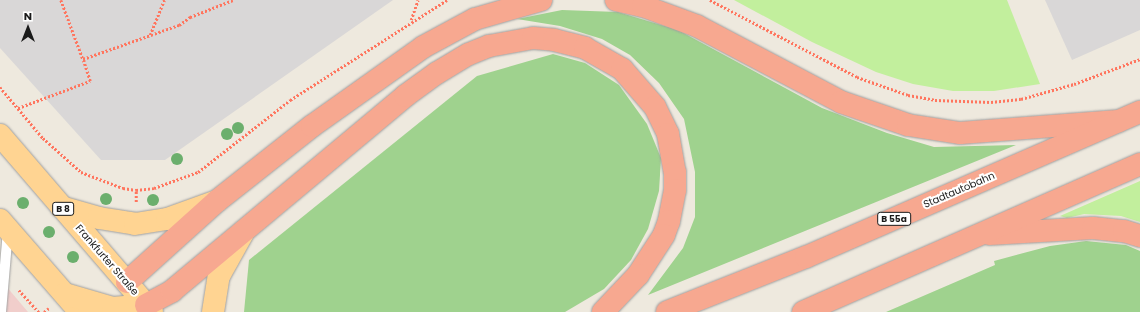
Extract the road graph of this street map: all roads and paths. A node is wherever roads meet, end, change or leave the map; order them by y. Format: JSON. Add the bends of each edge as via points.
{"nodes":[{"id":1,"x":61,"y":0,"type":"edge"},
{"id":2,"x":164,"y":0,"type":"edge"},
{"id":3,"x":233,"y":0,"type":"edge"},
{"id":4,"x":418,"y":0,"type":"edge"},
{"id":5,"x":447,"y":0,"type":"edge"},
{"id":6,"x":541,"y":0,"type":"edge"},
{"id":7,"x":616,"y":0,"type":"edge"},
{"id":8,"x":710,"y":0,"type":"edge"},
{"id":9,"x":227,"y":1,"type":"edge"},
{"id":10,"x":410,"y":21,"type":"junction"},
{"id":11,"x":150,"y":36,"type":"junction"},
{"id":12,"x":1140,"y":58,"type":"edge"},
{"id":13,"x":83,"y":59,"type":"junction"},
{"id":14,"x":0,"y":87,"type":"edge"},
{"id":15,"x":18,"y":108,"type":"junction"},
{"id":16,"x":1140,"y":112,"type":"edge"},
{"id":17,"x":1119,"y":121,"type":"junction"},
{"id":18,"x":0,"y":135,"type":"edge"},
{"id":19,"x":1140,"y":164,"type":"edge"},
{"id":20,"x":217,"y":201,"type":"junction"},
{"id":21,"x":61,"y":207,"type":"junction"},
{"id":22,"x":4,"y":224,"type":"edge"},
{"id":23,"x":244,"y":231,"type":"junction"},
{"id":24,"x":976,"y":234,"type":"junction"},
{"id":25,"x":1140,"y":236,"type":"edge"},
{"id":26,"x":127,"y":282,"type":"junction"},
{"id":27,"x":65,"y":294,"type":"junction"},
{"id":28,"x":150,"y":309,"type":"edge"},
{"id":29,"x":113,"y":310,"type":"edge"},
{"id":30,"x":1,"y":312,"type":"edge"},
{"id":31,"x":44,"y":312,"type":"edge"},
{"id":32,"x":80,"y":312,"type":"edge"},
{"id":33,"x":213,"y":312,"type":"edge"},
{"id":34,"x":603,"y":312,"type":"edge"},
{"id":35,"x":667,"y":312,"type":"edge"},
{"id":36,"x":803,"y":312,"type":"edge"}],
"edges":[{"from":1,"to":13,"type":"path"},
{"from":2,"to":11,"type":"path"},
{"from":3,"to":9,"type":"path"},
{"from":4,"to":10,"type":"path"},
{"from":5,"to":10,"type":"path"},
{"from":6,"to":20,"type":"highway","via":[[475,18],[423,47],[312,126]]},
{"from":7,"to":17,"type":"highway","via":[[643,6],[697,26],[841,102],[908,125],[960,133]]},
{"from":8,"to":12,"type":"path","via":[[857,77],[908,95],[935,100],[991,102],[1021,99],[1074,84]]},
{"from":9,"to":11,"type":"path"},
{"from":10,"to":15,"type":"path","via":[[336,73],[290,100],[198,172],[167,185],[136,190],[109,184],[82,172],[43,138]]},
{"from":11,"to":13,"type":"path"},
{"from":13,"to":15,"type":"path","via":[[90,81]]},
{"from":14,"to":15,"type":"path"},
{"from":16,"to":17,"type":"highway","name":"Stadtautobahn","number":"B 55a"},
{"from":17,"to":35,"type":"highway","name":"Stadtautobahn","number":"B 55a","via":[[806,257]]},
{"from":18,"to":21,"type":"main road","name":"Frankfurter Straße","number":"B 8"},
{"from":19,"to":24,"type":"highway"},
{"from":20,"to":21,"type":"main road","via":[[162,221],[135,224]]},
{"from":20,"to":26,"type":"highway"},
{"from":21,"to":26,"type":"main road","name":"Frankfurter Straße","number":"B 8"},
{"from":22,"to":27,"type":"main road"},
{"from":22,"to":30,"type":"lane"},
{"from":23,"to":28,"type":"highway"},
{"from":23,"to":33,"type":"main road","via":[[219,276]]},
{"from":23,"to":34,"type":"highway","via":[[405,96],[453,63],[489,46],[510,40],[533,38],[570,43],[609,60],[645,92],[668,134],[675,172],[672,208],[664,235],[638,275]]},
{"from":24,"to":25,"type":"highway","via":[[1093,228],[1124,231]]},
{"from":24,"to":36,"type":"highway"},
{"from":26,"to":28,"type":"main road","name":"Frankfurter Straße","number":"B 8"},
{"from":26,"to":29,"type":"main road","via":[[118,294]]},
{"from":27,"to":29,"type":"main road"},
{"from":27,"to":31,"type":"path"},
{"from":27,"to":32,"type":"main road"},
{"from":28,"to":29,"type":"main road"}]}
